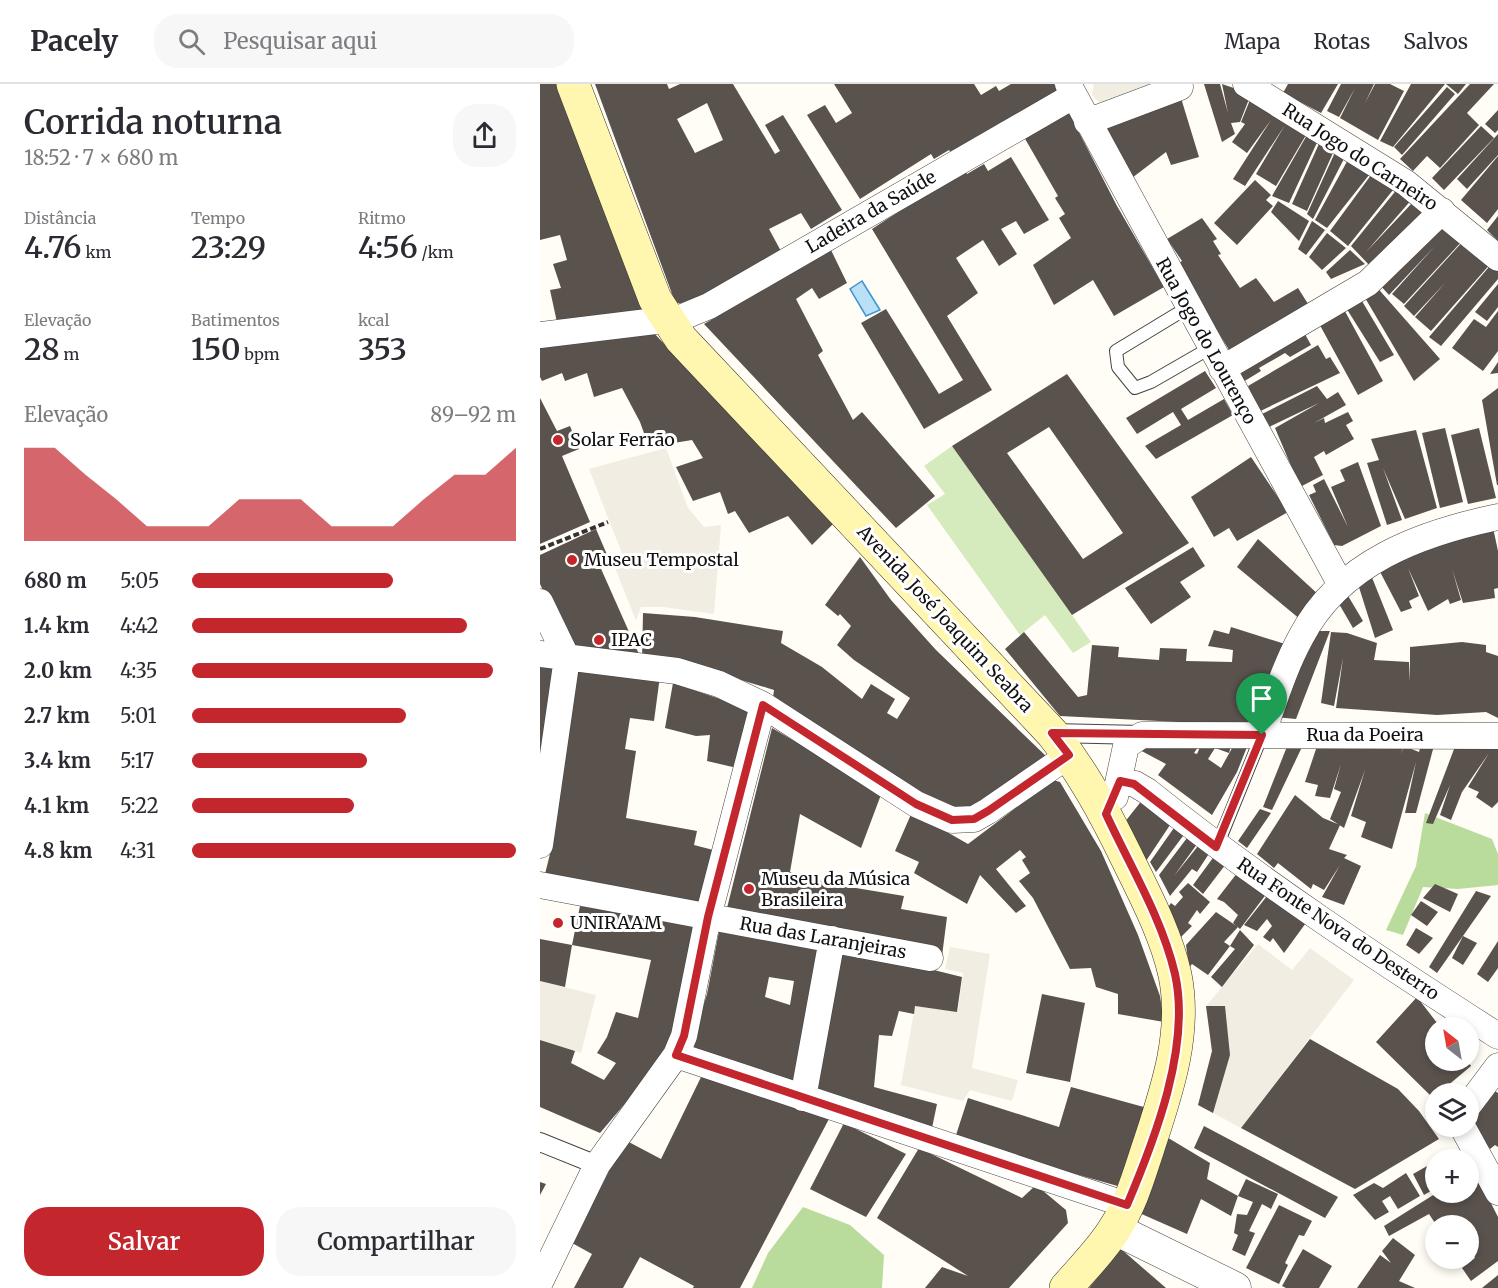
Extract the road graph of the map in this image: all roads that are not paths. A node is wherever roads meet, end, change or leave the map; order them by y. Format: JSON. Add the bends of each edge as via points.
{"nodes":[{"id":1,"x":573,"y":84,"type":"edge"},
{"id":2,"x":1246,"y":84,"type":"edge"},
{"id":3,"x":1183,"y":85,"type":"edge"},
{"id":4,"x":1070,"y":90,"type":"edge"},
{"id":5,"x":1087,"y":122,"type":"junction"},
{"id":6,"x":1442,"y":211,"type":"junction"},
{"id":7,"x":1498,"y":258,"type":"edge"},
{"id":8,"x":1189,"y":309,"type":"junction"},
{"id":9,"x":666,"y":319,"type":"junction"},
{"id":10,"x":540,"y":335,"type":"edge"},
{"id":11,"x":1216,"y":359,"type":"junction"},
{"id":12,"x":1498,"y":517,"type":"edge"},
{"id":13,"x":1341,"y":585,"type":"junction"},
{"id":14,"x":540,"y":602,"type":"edge"},
{"id":15,"x":540,"y":654,"type":"edge"},
{"id":16,"x":567,"y":658,"type":"junction"},
{"id":17,"x":763,"y":705,"type":"junction"},
{"id":18,"x":1142,"y":735,"type":"junction"},
{"id":19,"x":1262,"y":735,"type":"junction"},
{"id":20,"x":1498,"y":736,"type":"edge"},
{"id":21,"x":1061,"y":744,"type":"junction"},
{"id":22,"x":1120,"y":781,"type":"junction"},
{"id":23,"x":1106,"y":814,"type":"junction"},
{"id":24,"x":540,"y":844,"type":"edge"},
{"id":25,"x":1216,"y":847,"type":"junction"},
{"id":26,"x":540,"y":885,"type":"edge"},
{"id":27,"x":708,"y":917,"type":"junction"},
{"id":28,"x":832,"y":939,"type":"junction"},
{"id":29,"x":930,"y":958,"type":"dead end"},
{"id":30,"x":1498,"y":1036,"type":"edge"},
{"id":31,"x":676,"y":1055,"type":"junction"},
{"id":32,"x":1495,"y":1078,"type":"edge"},
{"id":33,"x":1479,"y":1095,"type":"edge"},
{"id":34,"x":803,"y":1098,"type":"junction"},
{"id":35,"x":1468,"y":1137,"type":"edge"},
{"id":36,"x":540,"y":1142,"type":"edge"},
{"id":37,"x":597,"y":1165,"type":"junction"},
{"id":38,"x":1498,"y":1192,"type":"edge"},
{"id":39,"x":1121,"y":1217,"type":"junction"},
{"id":40,"x":548,"y":1249,"type":"edge"},
{"id":41,"x":540,"y":1282,"type":"edge"},
{"id":42,"x":1066,"y":1288,"type":"edge"},
{"id":43,"x":1235,"y":1288,"type":"edge"}],
"edges":[{"from":1,"to":9,"type":"main road","name":"Avenida José Joaquim Seabra","via":[[651,290]]},
{"from":2,"to":6,"type":"street","name":"Rua Jogo do Carneiro","via":[[1406,183]]},
{"from":3,"to":5,"type":"street"},
{"from":4,"to":5,"type":"street","name":"Rua Jogo do Lourenço"},
{"from":4,"to":9,"type":"street","name":"Ladeira da Saúde","via":[[709,306],[680,318]]},
{"from":5,"to":8,"type":"street","name":"Rua Jogo do Lourenço"},
{"from":6,"to":7,"type":"street","name":"Rua Jogo do Carneiro"},
{"from":6,"to":11,"type":"street","via":[[1368,284]]},
{"from":8,"to":11,"type":"street","name":"Rua Jogo do Lourenço"},
{"from":8,"to":11,"type":"lane","via":[[1116,351],[1118,367],[1135,388]]},
{"from":9,"to":10,"type":"street","name":"Ladeira da Saúde"},
{"from":9,"to":21,"type":"main road","name":"Avenida José Joaquim Seabra"},
{"from":11,"to":13,"type":"street","name":"Rua Jogo do Lourenço"},
{"from":12,"to":13,"type":"street","via":[[1419,537],[1387,553]]},
{"from":13,"to":19,"type":"street","via":[[1302,634]]},
{"from":14,"to":16,"type":"street"},
{"from":15,"to":16,"type":"street"},
{"from":16,"to":17,"type":"street","via":[[677,671],[719,684]]},
{"from":16,"to":24,"type":"street"},
{"from":17,"to":21,"type":"street","via":[[916,804],[952,820],[974,819],[988,811]]},
{"from":17,"to":27,"type":"street"},
{"from":18,"to":19,"type":"street","name":"Rua da Poeira"},
{"from":18,"to":21,"type":"street","name":"Rua da Poeira"},
{"from":18,"to":22,"type":"street","via":[[1126,746]]},
{"from":19,"to":20,"type":"street","name":"Rua da Poeira"},
{"from":19,"to":25,"type":"lane"},
{"from":21,"to":23,"type":"main road","name":"Avenida José Joaquim Seabra"},
{"from":22,"to":23,"type":"street"},
{"from":22,"to":25,"type":"street","name":"Rua Fonte Nova do Desterro","via":[[1147,791]]},
{"from":23,"to":39,"type":"main road","name":"Avenida José Joaquim Seabra","via":[[1162,936],[1175,976],[1178,1011],[1177,1046],[1166,1094]]},
{"from":25,"to":30,"type":"street","name":"Rua Fonte Nova do Desterro","via":[[1365,951]]},
{"from":26,"to":27,"type":"street","name":"Rua das Laranjeiras"},
{"from":27,"to":28,"type":"street","name":"Rua das Laranjeiras"},
{"from":27,"to":31,"type":"street","via":[[684,1036]]},
{"from":28,"to":29,"type":"street","name":"Rua das Laranjeiras"},
{"from":28,"to":34,"type":"street"},
{"from":31,"to":34,"type":"street"},
{"from":31,"to":37,"type":"street"},
{"from":32,"to":33,"type":"street"},
{"from":34,"to":39,"type":"street"},
{"from":35,"to":38,"type":"street"},
{"from":36,"to":37,"type":"street"},
{"from":37,"to":40,"type":"street"},
{"from":39,"to":42,"type":"main road","name":"Avenida José Joaquim Seabra"},
{"from":39,"to":43,"type":"street"},
{"from":40,"to":41,"type":"street"}]}
